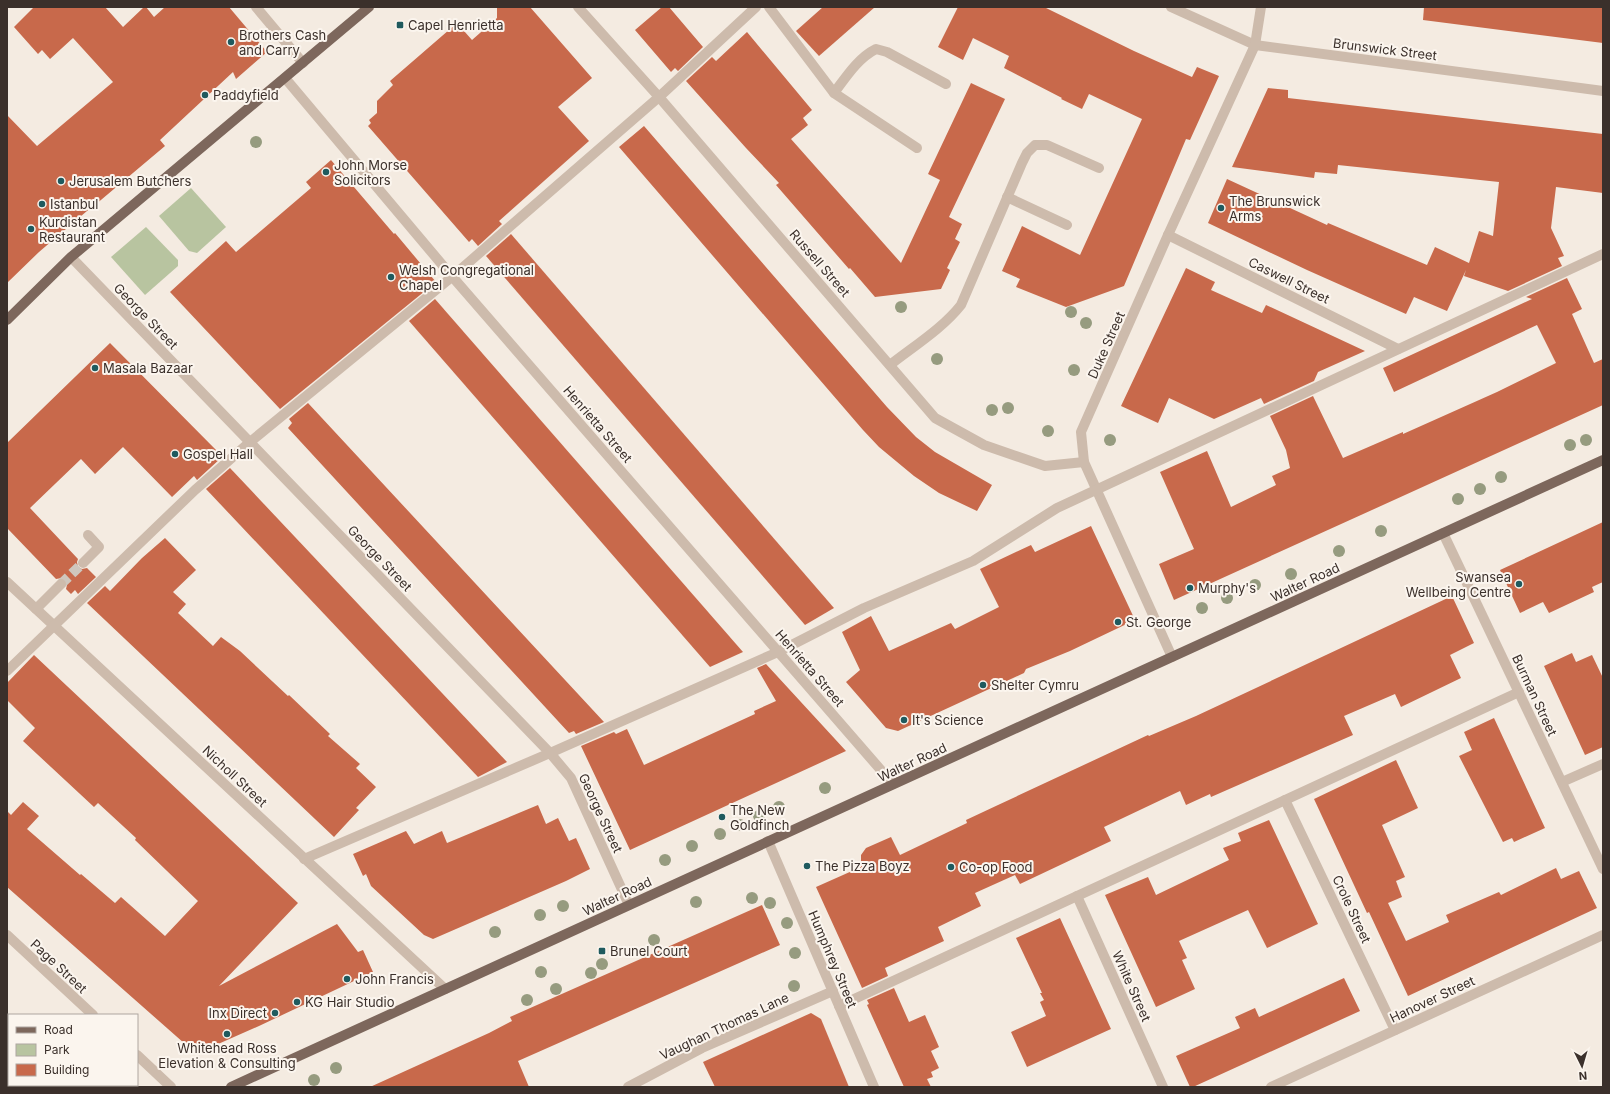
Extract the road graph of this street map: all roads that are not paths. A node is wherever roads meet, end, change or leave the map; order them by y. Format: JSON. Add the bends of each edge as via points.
{"nodes":[{"id":1,"x":256,"y":7,"type":"edge"},
{"id":2,"x":369,"y":7,"type":"edge"},
{"id":3,"x":578,"y":7,"type":"edge"},
{"id":4,"x":756,"y":7,"type":"edge"},
{"id":5,"x":769,"y":7,"type":"edge"},
{"id":6,"x":1171,"y":7,"type":"edge"},
{"id":7,"x":1261,"y":7,"type":"edge"},
{"id":8,"x":1255,"y":46,"type":"junction"},
{"id":9,"x":303,"y":63,"type":"junction"},
{"id":10,"x":285,"y":78,"type":"junction"},
{"id":11,"x":946,"y":84,"type":"dead end"},
{"id":12,"x":1603,"y":91,"type":"edge"},
{"id":13,"x":834,"y":93,"type":"junction"},
{"id":14,"x":659,"y":97,"type":"junction"},
{"id":15,"x":917,"y":148,"type":"dead end"},
{"id":16,"x":1099,"y":168,"type":"dead end"},
{"id":17,"x":1007,"y":197,"type":"junction"},
{"id":18,"x":1067,"y":225,"type":"dead end"},
{"id":19,"x":1168,"y":234,"type":"junction"},
{"id":20,"x":1603,"y":254,"type":"edge"},
{"id":21,"x":71,"y":256,"type":"junction"},
{"id":22,"x":453,"y":276,"type":"junction"},
{"id":23,"x":7,"y":320,"type":"edge"},
{"id":24,"x":1398,"y":349,"type":"junction"},
{"id":25,"x":890,"y":364,"type":"junction"},
{"id":26,"x":250,"y":442,"type":"junction"},
{"id":27,"x":1603,"y":460,"type":"edge"},
{"id":28,"x":1084,"y":462,"type":"junction"},
{"id":29,"x":1096,"y":490,"type":"junction"},
{"id":30,"x":1443,"y":533,"type":"junction"},
{"id":31,"x":88,"y":535,"type":"dead end"},
{"id":32,"x":82,"y":563,"type":"tunnel mouth"},
{"id":33,"x":7,"y":582,"type":"edge"},
{"id":34,"x":61,"y":584,"type":"tunnel mouth"},
{"id":35,"x":36,"y":609,"type":"junction"},
{"id":36,"x":53,"y":625,"type":"junction"},
{"id":37,"x":778,"y":652,"type":"junction"},
{"id":38,"x":1172,"y":657,"type":"junction"},
{"id":39,"x":7,"y":671,"type":"edge"},
{"id":40,"x":1519,"y":692,"type":"junction"},
{"id":41,"x":550,"y":753,"type":"junction"},
{"id":42,"x":1603,"y":764,"type":"edge"},
{"id":43,"x":1562,"y":782,"type":"junction"},
{"id":44,"x":893,"y":784,"type":"junction"},
{"id":45,"x":1285,"y":800,"type":"junction"},
{"id":46,"x":768,"y":842,"type":"junction"},
{"id":47,"x":304,"y":859,"type":"junction"},
{"id":48,"x":1603,"y":869,"type":"edge"},
{"id":49,"x":1077,"y":896,"type":"junction"},
{"id":50,"x":630,"y":905,"type":"junction"},
{"id":51,"x":1603,"y":935,"type":"edge"},
{"id":52,"x":7,"y":936,"type":"edge"},
{"id":53,"x":445,"y":989,"type":"junction"},
{"id":54,"x":833,"y":991,"type":"junction"},
{"id":55,"x":839,"y":1006,"type":"junction"},
{"id":56,"x":92,"y":1014,"type":"edge"},
{"id":57,"x":1395,"y":1030,"type":"junction"},
{"id":58,"x":138,"y":1056,"type":"edge"},
{"id":59,"x":171,"y":1087,"type":"edge"},
{"id":60,"x":231,"y":1087,"type":"edge"},
{"id":61,"x":628,"y":1087,"type":"edge"},
{"id":62,"x":874,"y":1087,"type":"edge"},
{"id":63,"x":1163,"y":1087,"type":"edge"},
{"id":64,"x":1271,"y":1087,"type":"edge"}],
"edges":[{"from":1,"to":9,"type":"street"},
{"from":2,"to":9,"type":"main road"},
{"from":3,"to":14,"type":"street","name":"Russell Street"},
{"from":4,"to":14,"type":"street"},
{"from":5,"to":13,"type":"street"},
{"from":6,"to":8,"type":"street","name":"Brunswick Street"},
{"from":7,"to":8,"type":"street","name":"Duke Street"},
{"from":8,"to":12,"type":"street","name":"Brunswick Street"},
{"from":8,"to":19,"type":"street","name":"Duke Street"},
{"from":9,"to":10,"type":"main road"},
{"from":10,"to":21,"type":"main road"},
{"from":10,"to":22,"type":"street","name":"Henrietta Street"},
{"from":11,"to":13,"type":"street","via":[[887,52],[876,49],[866,54]]},
{"from":13,"to":15,"type":"street"},
{"from":14,"to":22,"type":"street"},
{"from":14,"to":25,"type":"street","name":"Russell Street"},
{"from":16,"to":17,"type":"street","via":[[1047,145],[1035,145],[1027,153]]},
{"from":17,"to":18,"type":"street"},
{"from":17,"to":25,"type":"street","via":[[961,305],[943,324]]},
{"from":19,"to":24,"type":"street","name":"Caswell Street"},
{"from":19,"to":28,"type":"street","name":"Duke Street","via":[[1082,432]]},
{"from":20,"to":24,"type":"street"},
{"from":21,"to":23,"type":"main road"},
{"from":21,"to":26,"type":"street","name":"George Street"},
{"from":22,"to":26,"type":"street"},
{"from":22,"to":37,"type":"street","name":"Henrietta Street"},
{"from":24,"to":29,"type":"street"},
{"from":25,"to":28,"type":"street","name":"Russell Street","via":[[935,418],[984,445],[1045,466]]},
{"from":26,"to":36,"type":"street","via":[[195,490]]},
{"from":26,"to":41,"type":"street","name":"George Street"},
{"from":27,"to":30,"type":"main road","name":"Walter Road"},
{"from":28,"to":29,"type":"street","name":"Duke Street"},
{"from":29,"to":37,"type":"street","via":[[1057,508],[973,561],[864,608]]},
{"from":29,"to":38,"type":"street","name":"Duke Street"},
{"from":30,"to":38,"type":"main road","name":"Walter Road"},
{"from":30,"to":40,"type":"street","name":"Burman Street"},
{"from":31,"to":32,"type":"street","via":[[99,547]]},
{"from":33,"to":35,"type":"street","name":"Nicholl Street"},
{"from":34,"to":35,"type":"street"},
{"from":35,"to":36,"type":"street","name":"Nicholl Street"},
{"from":36,"to":39,"type":"street"},
{"from":36,"to":47,"type":"street","name":"Nicholl Street"},
{"from":37,"to":41,"type":"street"},
{"from":37,"to":44,"type":"street","name":"Henrietta Street"},
{"from":38,"to":44,"type":"main road","name":"Walter Road"},
{"from":40,"to":43,"type":"street","name":"Burman Street"},
{"from":40,"to":45,"type":"street"},
{"from":41,"to":47,"type":"street"},
{"from":41,"to":50,"type":"street","name":"George Street","via":[[572,778]]},
{"from":42,"to":43,"type":"street"},
{"from":43,"to":48,"type":"street","name":"Burman Street"},
{"from":44,"to":46,"type":"main road","name":"Walter Road"},
{"from":45,"to":49,"type":"street"},
{"from":45,"to":57,"type":"street","name":"Crole Street"},
{"from":46,"to":50,"type":"main road","name":"Walter Road"},
{"from":46,"to":54,"type":"street","name":"Humphrey Street"},
{"from":47,"to":53,"type":"street","name":"Nicholl Street"},
{"from":49,"to":55,"type":"street"},
{"from":49,"to":63,"type":"street","name":"White Street"},
{"from":50,"to":53,"type":"main road","name":"Walter Road"},
{"from":51,"to":57,"type":"street","name":"Hanover Street"},
{"from":52,"to":56,"type":"street","name":"Page Street"},
{"from":53,"to":60,"type":"main road","name":"Walter Road"},
{"from":54,"to":55,"type":"street","name":"Humphrey Street"},
{"from":54,"to":61,"type":"street","name":"Vaughan Thomas Lane","via":[[702,1048]]},
{"from":55,"to":62,"type":"street","name":"Humphrey Street"},
{"from":57,"to":64,"type":"street","name":"Hanover Street"},
{"from":58,"to":59,"type":"street"}]}
